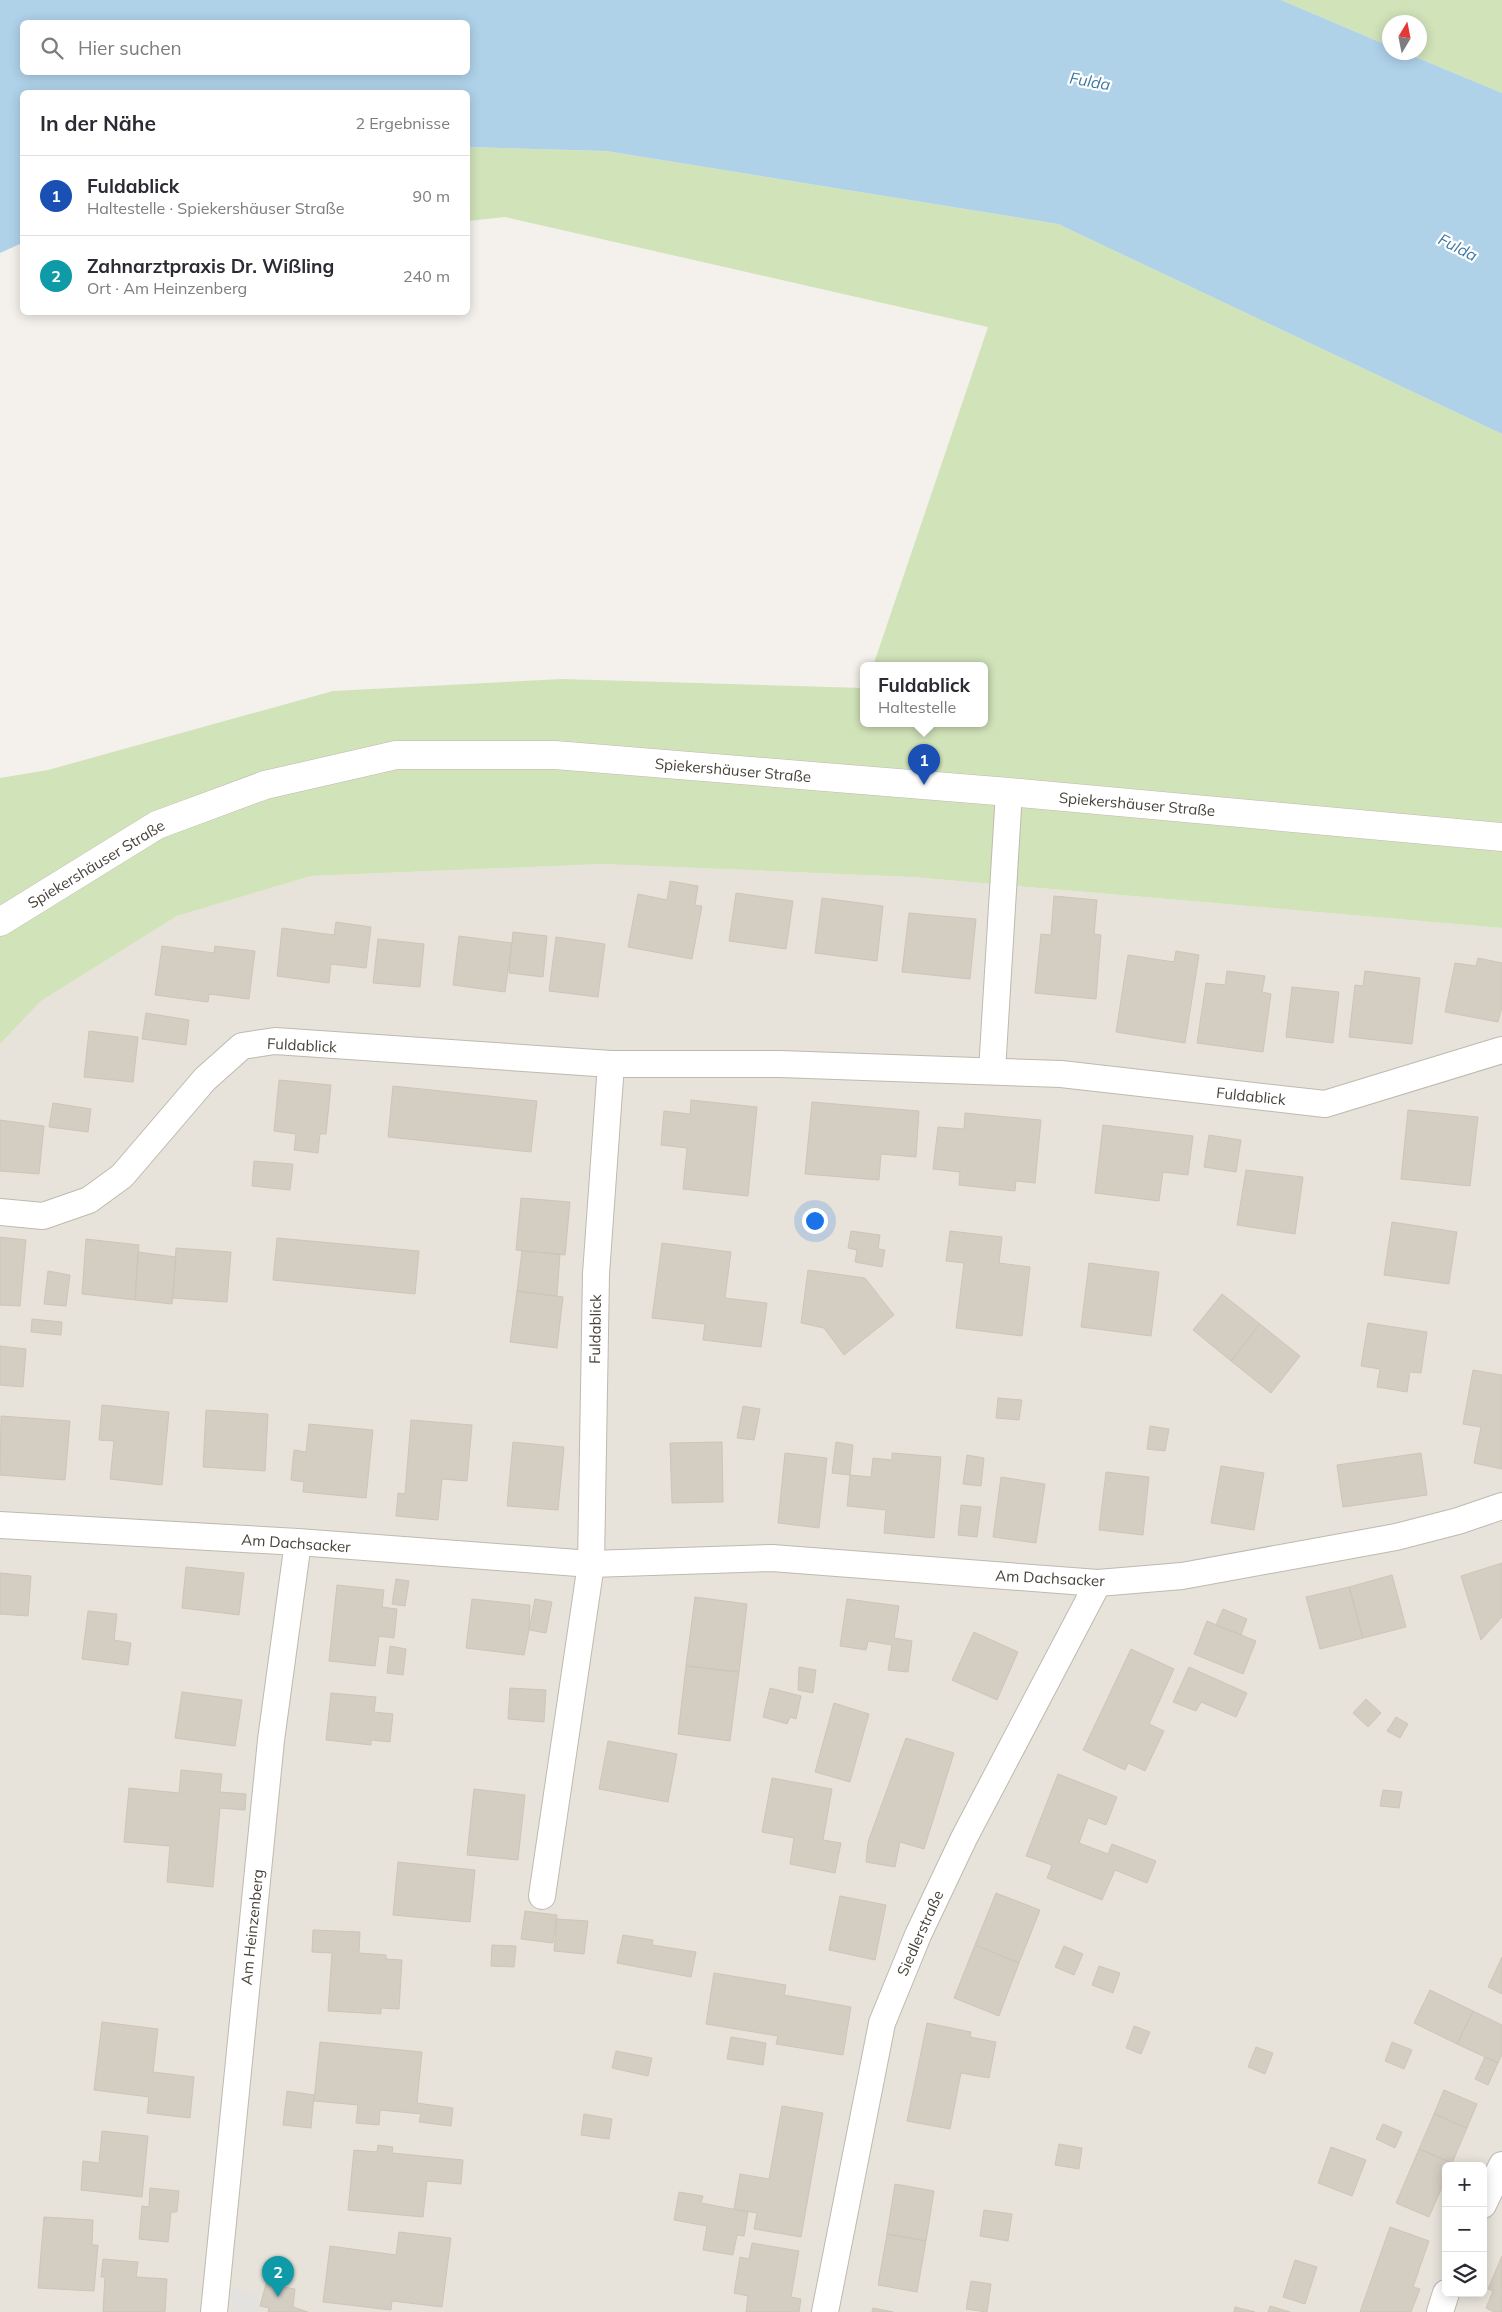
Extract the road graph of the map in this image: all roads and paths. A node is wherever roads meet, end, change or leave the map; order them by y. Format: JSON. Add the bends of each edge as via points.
{"nodes":[{"id":1,"x":1009,"y":792,"type":"junction"},
{"id":2,"x":1502,"y":837,"type":"edge"},
{"id":3,"x":0,"y":922,"type":"edge"},
{"id":4,"x":1502,"y":1050,"type":"edge"},
{"id":5,"x":611,"y":1064,"type":"junction"},
{"id":6,"x":992,"y":1071,"type":"junction"},
{"id":7,"x":0,"y":1212,"type":"edge"},
{"id":8,"x":1502,"y":1506,"type":"edge"},
{"id":9,"x":0,"y":1525,"type":"edge"},
{"id":10,"x":298,"y":1542,"type":"junction"},
{"id":11,"x":591,"y":1564,"type":"junction"},
{"id":12,"x":1098,"y":1583,"type":"junction"},
{"id":13,"x":542,"y":1896,"type":"dead end"},
{"id":14,"x":1502,"y":2165,"type":"edge"},
{"id":15,"x":1487,"y":2197,"type":"edge"},
{"id":16,"x":1445,"y":2297,"type":"edge"},
{"id":17,"x":214,"y":2312,"type":"edge"},
{"id":18,"x":825,"y":2312,"type":"edge"},
{"id":19,"x":1440,"y":2312,"type":"edge"}],
"edges":[{"from":1,"to":2,"type":"street","name":"Spiekershäuser Straße"},
{"from":1,"to":3,"type":"street","name":"Spiekershäuser Straße","via":[[555,755],[396,755],[265,785],[157,825]]},
{"from":1,"to":6,"type":"street"},
{"from":4,"to":6,"type":"street","name":"Fuldablick","via":[[1325,1104],[1060,1074]]},
{"from":5,"to":6,"type":"street","name":"Fuldablick","via":[[780,1064]]},
{"from":5,"to":7,"type":"street","name":"Fuldablick","via":[[275,1041],[242,1046],[205,1079],[122,1176],[88,1200],[42,1216]]},
{"from":5,"to":11,"type":"street","name":"Fuldablick","via":[[596,1274]]},
{"from":8,"to":12,"type":"street","name":"Am Dachsacker","via":[[1396,1537],[1182,1576]]},
{"from":9,"to":10,"type":"street","name":"Am Dachsacker"},
{"from":10,"to":11,"type":"street","name":"Am Dachsacker"},
{"from":10,"to":17,"type":"street","name":"Am Heinzenberg","via":[[272,1740]]},
{"from":11,"to":12,"type":"street","name":"Am Dachsacker","via":[[772,1558]]},
{"from":11,"to":13,"type":"street"},
{"from":12,"to":18,"type":"street","name":"Siedlerstraße","via":[[964,1838],[918,1935],[882,2023]]},
{"from":14,"to":15,"type":"street"},
{"from":16,"to":19,"type":"street"}]}
